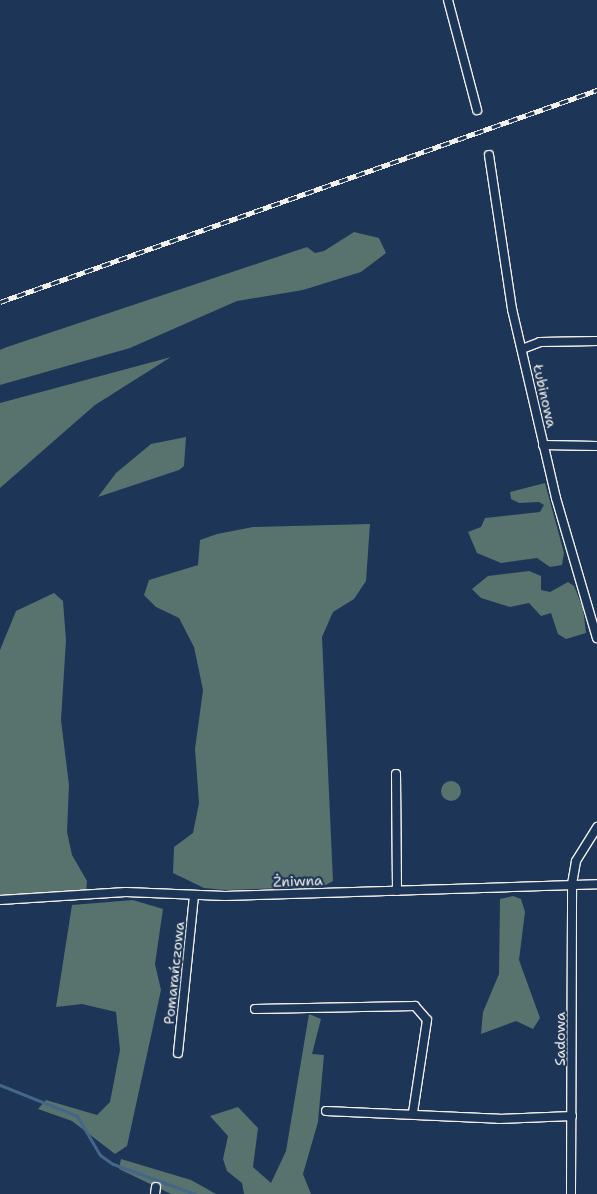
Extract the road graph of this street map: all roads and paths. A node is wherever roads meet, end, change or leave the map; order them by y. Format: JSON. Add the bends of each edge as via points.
{"nodes":[{"id":1,"x":448,"y":0,"type":"edge"},
{"id":2,"x":477,"y":110,"type":"dead end"},
{"id":3,"x":489,"y":155,"type":"dead end"},
{"id":4,"x":597,"y":341,"type":"edge"},
{"id":5,"x":522,"y":349,"type":"junction"},
{"id":6,"x":543,"y":445,"type":"junction"},
{"id":7,"x":597,"y":446,"type":"edge"},
{"id":8,"x":597,"y":638,"type":"edge"},
{"id":9,"x":396,"y":774,"type":"dead end"},
{"id":10,"x":597,"y":827,"type":"edge"},
{"id":11,"x":572,"y":884,"type":"junction"},
{"id":12,"x":597,"y":884,"type":"edge"},
{"id":13,"x":397,"y":891,"type":"junction"},
{"id":14,"x":194,"y":896,"type":"junction"},
{"id":15,"x":0,"y":900,"type":"edge"},
{"id":16,"x":255,"y":1009,"type":"dead end"},
{"id":17,"x":178,"y":1053,"type":"dead end"},
{"id":18,"x":326,"y":1110,"type":"dead end"},
{"id":19,"x":413,"y":1113,"type":"junction"},
{"id":20,"x":572,"y":1116,"type":"junction"},
{"id":21,"x":571,"y":1194,"type":"edge"}],
"edges":[{"from":1,"to":2,"type":"street"},
{"from":3,"to":5,"type":"street","name":"Łubinowa"},
{"from":4,"to":5,"type":"street","via":[[540,342]]},
{"from":5,"to":6,"type":"street","name":"Łubinowa"},
{"from":6,"to":7,"type":"street"},
{"from":6,"to":8,"type":"street","name":"Łubinowa"},
{"from":9,"to":13,"type":"street"},
{"from":10,"to":11,"type":"street","name":"Sadowa","via":[[576,861]]},
{"from":11,"to":12,"type":"street","name":"Żniwna"},
{"from":11,"to":13,"type":"street","name":"Żniwna"},
{"from":11,"to":20,"type":"street","name":"Sadowa"},
{"from":13,"to":14,"type":"street","name":"Żniwna"},
{"from":14,"to":15,"type":"street","name":"Żniwna","via":[[126,892]]},
{"from":14,"to":17,"type":"street","name":"Pomarańczowa"},
{"from":16,"to":19,"type":"street","via":[[415,1006],[427,1020]]},
{"from":18,"to":19,"type":"street"},
{"from":19,"to":20,"type":"street","via":[[499,1118]]},
{"from":20,"to":21,"type":"street","name":"Sadowa"}]}
